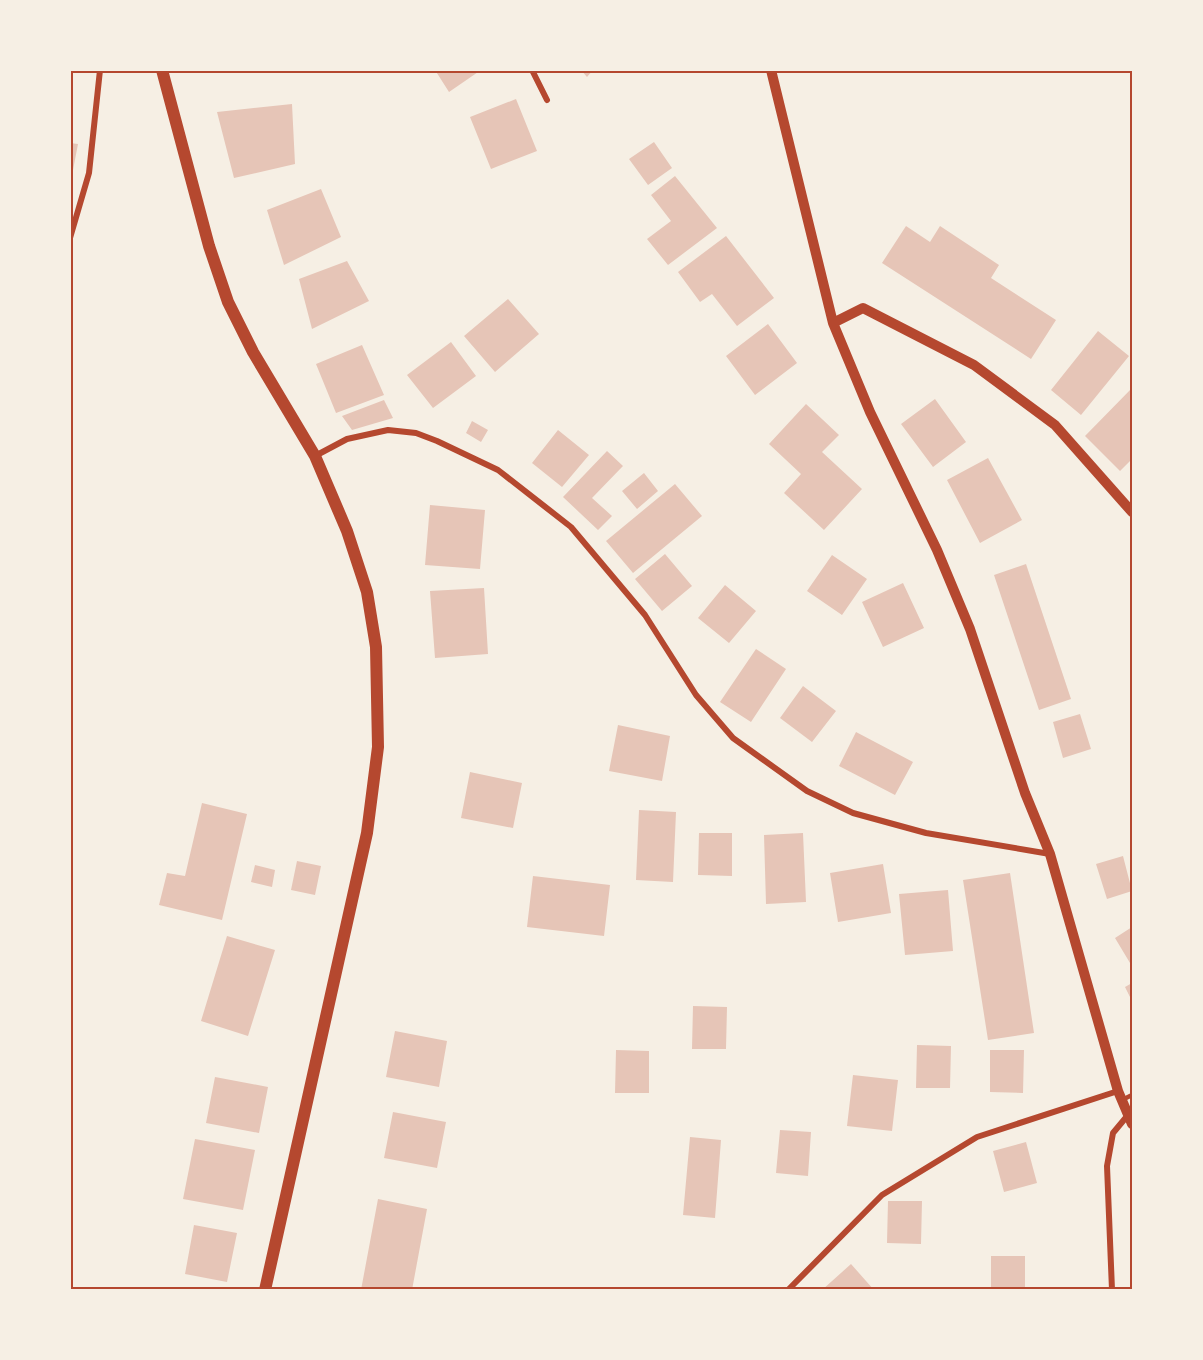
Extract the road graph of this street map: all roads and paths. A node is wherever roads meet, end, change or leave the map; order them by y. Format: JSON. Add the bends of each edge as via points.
{"nodes":[{"id":1,"x":100,"y":70,"type":"edge"},
{"id":2,"x":162,"y":70,"type":"edge"},
{"id":3,"x":532,"y":70,"type":"edge"},
{"id":4,"x":771,"y":70,"type":"edge"},
{"id":5,"x":547,"y":100,"type":"dead end"},
{"id":6,"x":70,"y":238,"type":"edge"},
{"id":7,"x":833,"y":323,"type":"junction"},
{"id":8,"x":315,"y":456,"type":"junction"},
{"id":9,"x":1132,"y":512,"type":"edge"},
{"id":10,"x":1050,"y":854,"type":"junction"},
{"id":11,"x":1132,"y":1095,"type":"edge"},
{"id":12,"x":1120,"y":1096,"type":"junction"},
{"id":13,"x":1130,"y":1120,"type":"edge"},
{"id":14,"x":265,"y":1290,"type":"edge"},
{"id":15,"x":788,"y":1290,"type":"edge"},
{"id":16,"x":1112,"y":1290,"type":"edge"}],
"edges":[{"from":1,"to":6,"type":"street","via":[[89,173]]},
{"from":2,"to":8,"type":"main road","via":[[228,302]]},
{"from":3,"to":5,"type":"street"},
{"from":4,"to":7,"type":"street"},
{"from":7,"to":9,"type":"street","via":[[863,308],[974,365],[1055,425]]},
{"from":7,"to":10,"type":"street","via":[[970,629],[1025,793]]},
{"from":8,"to":10,"type":"street","via":[[347,438],[388,430],[416,433],[498,470],[572,527],[645,615],[696,695],[733,738],[807,791],[853,813],[926,833]]},
{"from":8,"to":14,"type":"main road","via":[[347,531],[367,592],[376,647],[378,747],[367,833]]},
{"from":10,"to":12,"type":"street"},
{"from":11,"to":12,"type":"lane"},
{"from":12,"to":13,"type":"street"},
{"from":12,"to":15,"type":"street","via":[[977,1137],[882,1195]]},
{"from":13,"to":16,"type":"street","via":[[1113,1133],[1107,1166]]}]}
